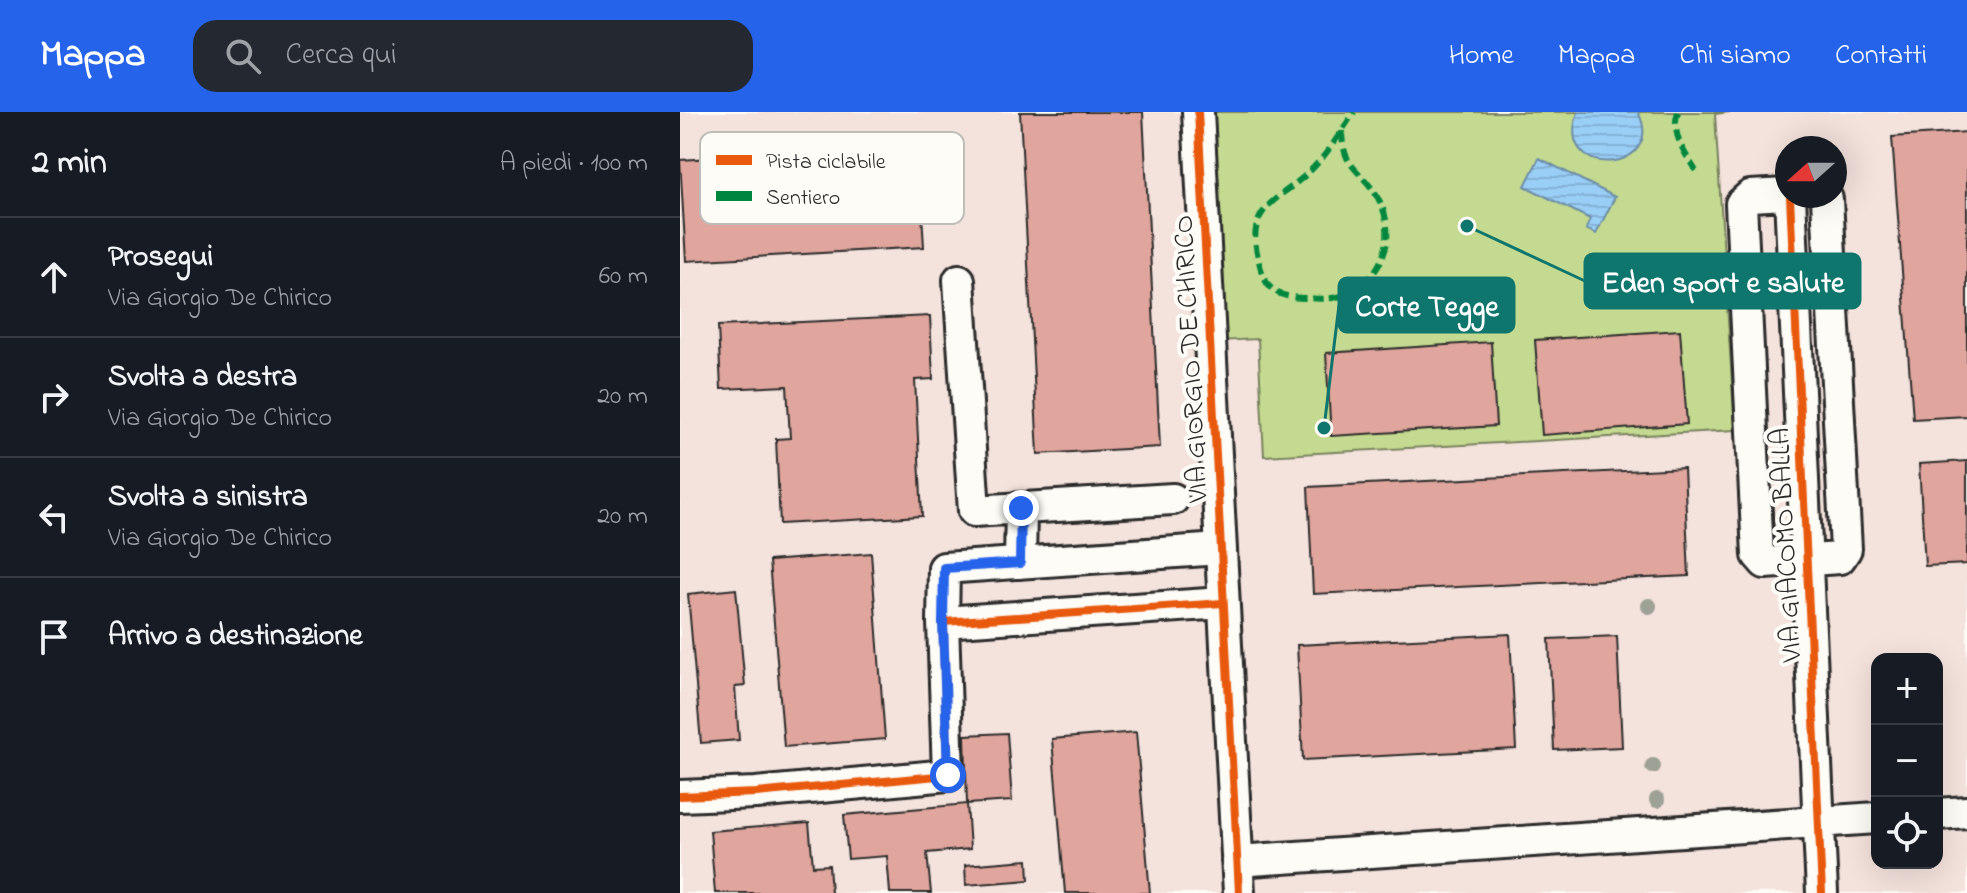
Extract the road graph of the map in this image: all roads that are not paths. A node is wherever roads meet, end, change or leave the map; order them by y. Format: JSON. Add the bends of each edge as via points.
{"nodes":[{"id":1,"x":1198,"y":112,"type":"edge"},
{"id":2,"x":1775,"y":195,"type":"edge"},
{"id":3,"x":1789,"y":208,"type":"edge"},
{"id":4,"x":1828,"y":208,"type":"edge"},
{"id":5,"x":959,"y":280,"type":"dead end"},
{"id":6,"x":1841,"y":443,"type":"junction"},
{"id":7,"x":1802,"y":445,"type":"junction"},
{"id":8,"x":1753,"y":447,"type":"junction"},
{"id":9,"x":1173,"y":499,"type":"dead end"},
{"id":10,"x":1021,"y":508,"type":"junction"},
{"id":11,"x":1220,"y":549,"type":"junction"},
{"id":12,"x":1807,"y":561,"type":"junction"},
{"id":13,"x":1020,"y":563,"type":"junction"},
{"id":14,"x":1223,"y":603,"type":"junction"},
{"id":15,"x":943,"y":622,"type":"junction"},
{"id":16,"x":680,"y":796,"type":"edge"},
{"id":17,"x":1967,"y":812,"type":"edge"},
{"id":18,"x":1943,"y":814,"type":"edge"},
{"id":19,"x":1871,"y":818,"type":"edge"},
{"id":20,"x":1819,"y":822,"type":"junction"},
{"id":21,"x":1237,"y":861,"type":"junction"},
{"id":22,"x":1239,"y":893,"type":"edge"},
{"id":23,"x":1822,"y":893,"type":"edge"}],
"edges":[{"from":1,"to":11,"type":"street","name":"VIA GIORGIO DE CHIRICO"},
{"from":2,"to":8,"type":"street","via":[[1750,196],[1741,204]]},
{"from":3,"to":7,"type":"street","name":"VIA GIACOMO BALLA"},
{"from":4,"to":6,"type":"street"},
{"from":5,"to":10,"type":"street","name":"VIA GIORGIO DE CHIRICO","via":[[974,511]]},
{"from":6,"to":7,"type":"street"},
{"from":6,"to":12,"type":"street","via":[[1846,549],[1840,558]]},
{"from":7,"to":8,"type":"street"},
{"from":7,"to":12,"type":"street","name":"VIA GIACOMO BALLA"},
{"from":8,"to":12,"type":"street","via":[[1758,555],[1765,563]]},
{"from":9,"to":10,"type":"street","name":"VIA GIORGIO DE CHIRICO"},
{"from":10,"to":13,"type":"street"},
{"from":11,"to":13,"type":"street"},
{"from":11,"to":14,"type":"street","name":"VIA GIORGIO DE CHIRICO"},
{"from":12,"to":20,"type":"street","name":"VIA GIACOMO BALLA"},
{"from":13,"to":15,"type":"street","via":[[944,568]]},
{"from":14,"to":15,"type":"street"},
{"from":14,"to":21,"type":"street","name":"VIA GIORGIO DE CHIRICO"},
{"from":15,"to":16,"type":"street","via":[[948,775]]},
{"from":17,"to":18,"type":"street"},
{"from":19,"to":20,"type":"street"},
{"from":20,"to":21,"type":"street"},
{"from":20,"to":23,"type":"street","name":"VIA GIACOMO BALLA"},
{"from":21,"to":22,"type":"street","name":"VIA GIORGIO DE CHIRICO"}]}
